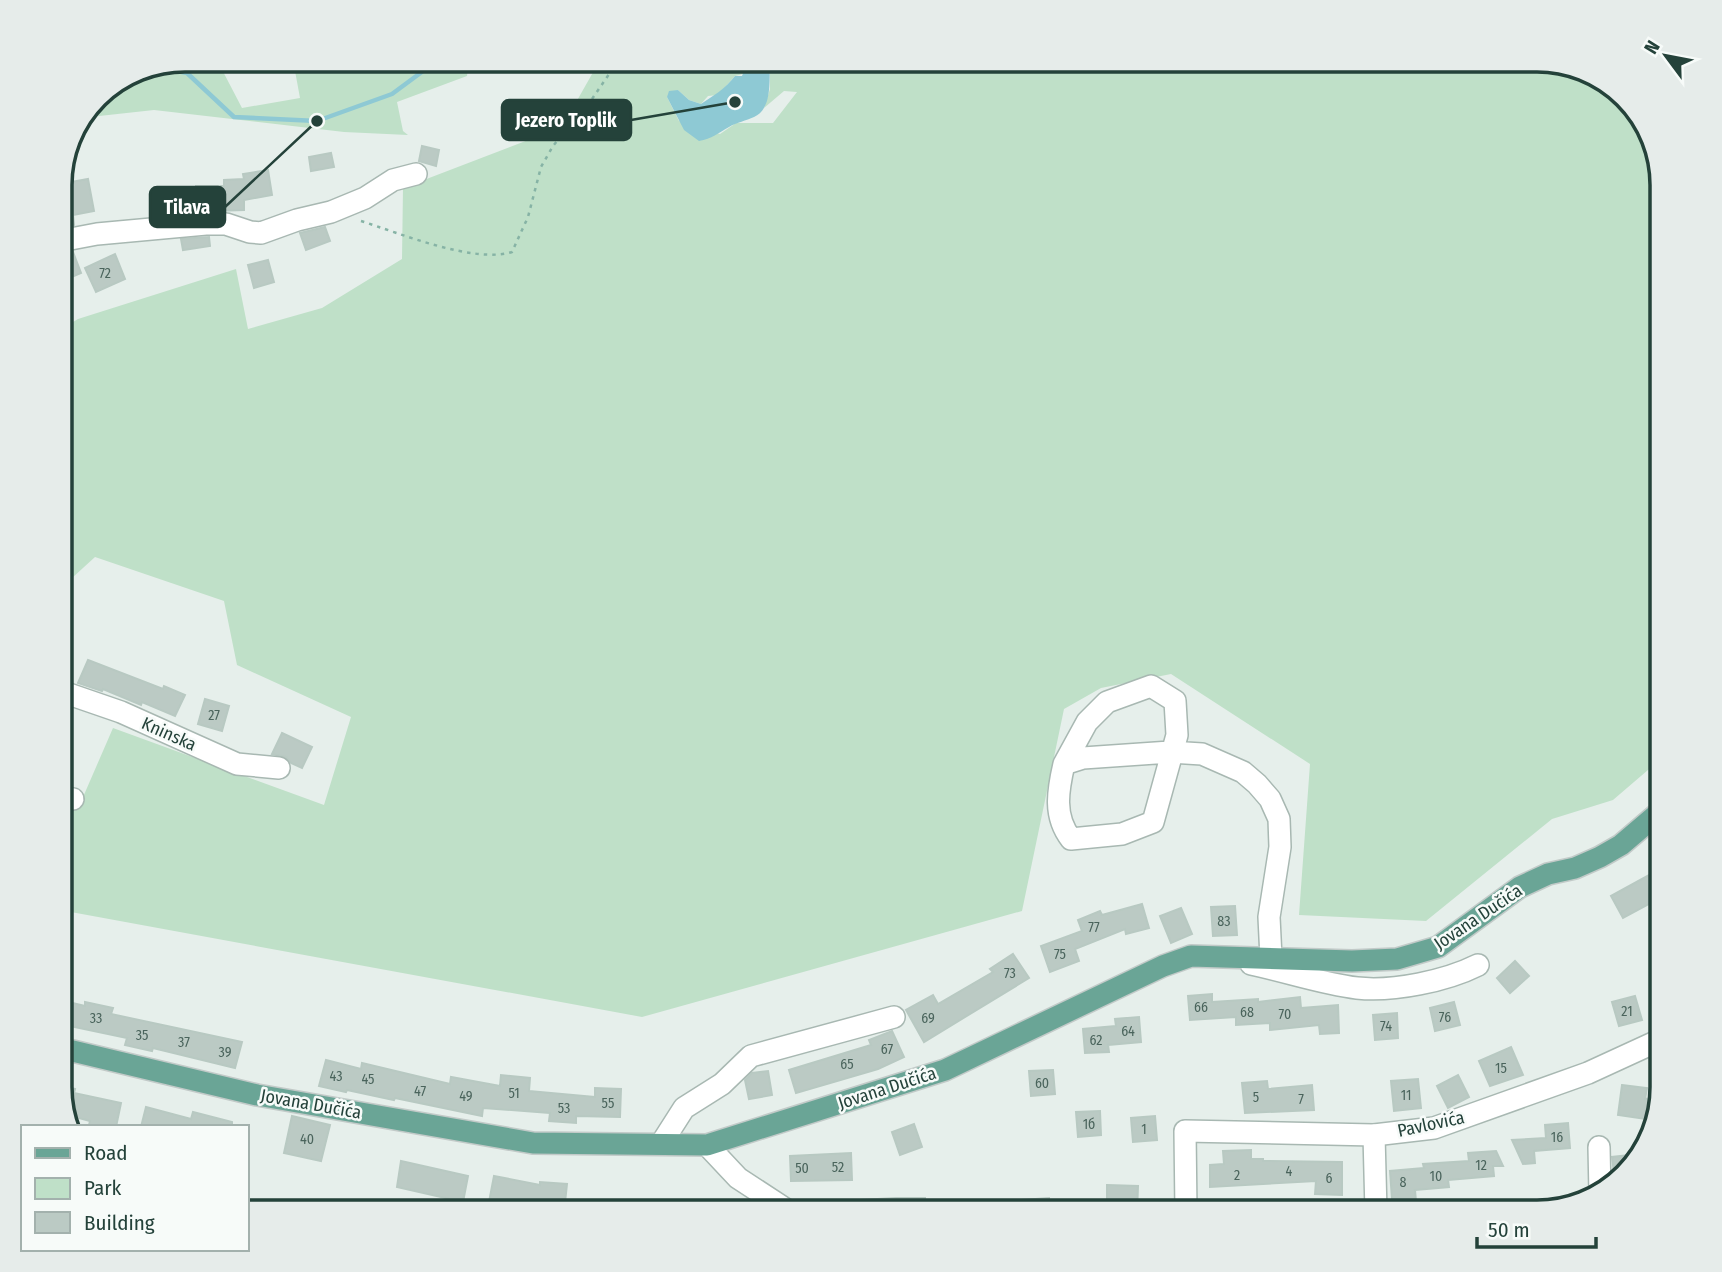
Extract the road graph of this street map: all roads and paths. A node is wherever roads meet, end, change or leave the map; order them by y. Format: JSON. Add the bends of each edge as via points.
{"nodes":[{"id":1,"x":611,"y":72,"type":"edge"},
{"id":2,"x":416,"y":174,"type":"dead end"},
{"id":3,"x":331,"y":212,"type":"junction"},
{"id":4,"x":72,"y":240,"type":"edge"},
{"id":5,"x":72,"y":695,"type":"edge"},
{"id":6,"x":1170,"y":752,"type":"junction"},
{"id":7,"x":1064,"y":764,"type":"junction"},
{"id":8,"x":279,"y":768,"type":"dead end"},
{"id":9,"x":1650,"y":820,"type":"edge"},
{"id":10,"x":1225,"y":958,"type":"junction"},
{"id":11,"x":1271,"y":958,"type":"junction"},
{"id":12,"x":1478,"y":965,"type":"dead end"},
{"id":13,"x":894,"y":1017,"type":"dead end"},
{"id":14,"x":1650,"y":1045,"type":"edge"},
{"id":15,"x":72,"y":1051,"type":"edge"},
{"id":16,"x":1374,"y":1135,"type":"junction"},
{"id":17,"x":661,"y":1144,"type":"junction"},
{"id":18,"x":706,"y":1145,"type":"junction"},
{"id":19,"x":1599,"y":1147,"type":"dead end"},
{"id":20,"x":1600,"y":1181,"type":"edge"},
{"id":21,"x":771,"y":1200,"type":"edge"},
{"id":22,"x":1186,"y":1200,"type":"edge"},
{"id":23,"x":1376,"y":1200,"type":"edge"}],
"edges":[{"from":1,"to":3,"type":"path","via":[[547,156],[512,252],[500,256],[429,243]]},
{"from":2,"to":3,"type":"street","via":[[393,180]]},
{"from":3,"to":4,"type":"street","via":[[261,233],[206,223]]},
{"from":5,"to":8,"type":"street","name":"Kninska","via":[[237,764]]},
{"from":6,"to":7,"type":"street","via":[[1083,758]]},
{"from":6,"to":7,"type":"street","via":[[1177,735],[1175,701],[1151,686],[1107,702],[1087,722]]},
{"from":6,"to":7,"type":"street","via":[[1153,822],[1122,834],[1071,839],[1066,833],[1057,793]]},
{"from":6,"to":11,"type":"street","via":[[1202,754],[1234,768],[1270,799],[1279,819],[1280,847],[1269,917]]},
{"from":9,"to":11,"type":"main road","name":"Jovana Dučića","via":[[1600,858],[1520,887],[1438,947],[1397,959]]},
{"from":10,"to":11,"type":"main road","name":"Jovana Dučića"},
{"from":10,"to":12,"type":"street","via":[[1358,988],[1412,985]]},
{"from":10,"to":18,"type":"main road","name":"Jovana Dučića","via":[[1191,956],[1163,966],[945,1069]]},
{"from":13,"to":17,"type":"street","via":[[751,1056],[722,1084],[684,1108]]},
{"from":14,"to":16,"type":"street","name":"Pavlovića","via":[[1588,1073],[1463,1119],[1434,1128]]},
{"from":15,"to":17,"type":"main road","name":"Jovana Dučića","via":[[257,1095],[533,1143]]},
{"from":16,"to":22,"type":"street","name":"Pavlovića","via":[[1185,1131]]},
{"from":16,"to":23,"type":"street"},
{"from":17,"to":18,"type":"main road","name":"Jovana Dučića"},
{"from":18,"to":21,"type":"street","via":[[738,1178]]},
{"from":19,"to":20,"type":"street"}]}
